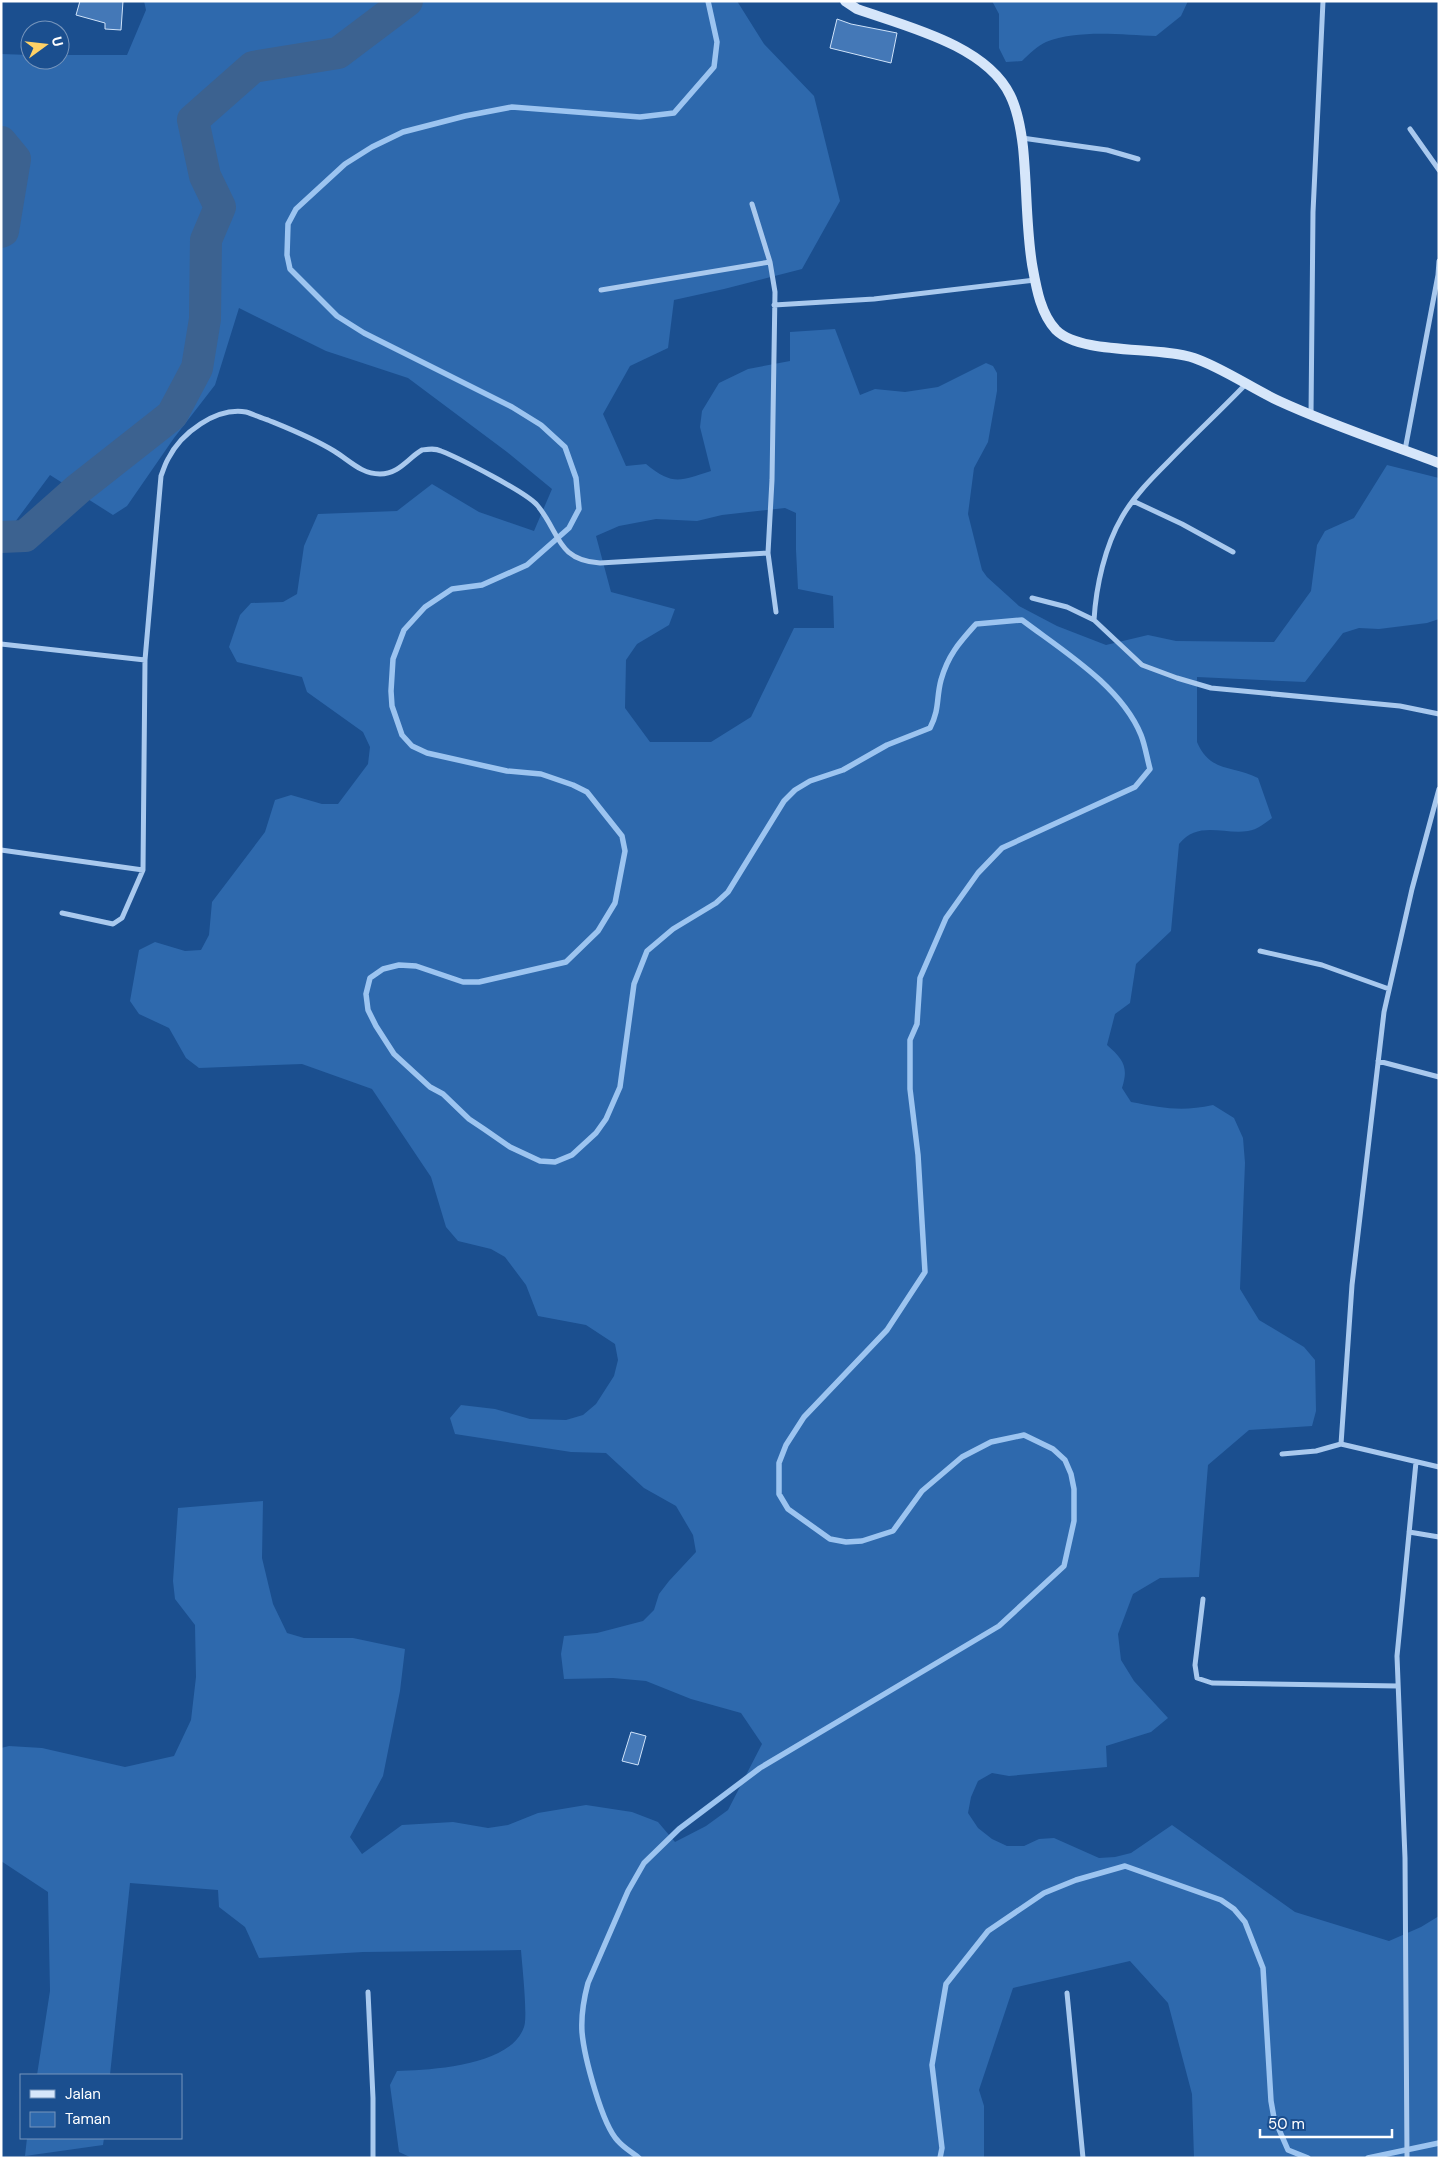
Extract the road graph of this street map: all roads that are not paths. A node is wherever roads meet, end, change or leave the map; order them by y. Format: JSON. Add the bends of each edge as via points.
{"nodes":[{"id":1,"x":845,"y":1,"type":"edge"},
{"id":2,"x":1323,"y":1,"type":"edge"},
{"id":3,"x":1410,"y":129,"type":"dead end"},
{"id":4,"x":1022,"y":138,"type":"junction"},
{"id":5,"x":1138,"y":159,"type":"dead end"},
{"id":6,"x":1439,"y":170,"type":"edge"},
{"id":7,"x":752,"y":204,"type":"dead end"},
{"id":8,"x":1439,"y":261,"type":"edge"},
{"id":9,"x":770,"y":262,"type":"junction"},
{"id":10,"x":1035,"y":280,"type":"junction"},
{"id":11,"x":601,"y":290,"type":"dead end"},
{"id":12,"x":774,"y":305,"type":"junction"},
{"id":13,"x":1245,"y":385,"type":"junction"},
{"id":14,"x":1311,"y":415,"type":"junction"},
{"id":15,"x":1405,"y":450,"type":"junction"},
{"id":16,"x":1439,"y":463,"type":"edge"},
{"id":17,"x":1133,"y":501,"type":"junction"},
{"id":18,"x":1233,"y":552,"type":"dead end"},
{"id":19,"x":768,"y":553,"type":"junction"},
{"id":20,"x":1032,"y":598,"type":"dead end"},
{"id":21,"x":776,"y":612,"type":"dead end"},
{"id":22,"x":1094,"y":620,"type":"junction"},
{"id":23,"x":1,"y":644,"type":"edge"},
{"id":24,"x":145,"y":660,"type":"junction"},
{"id":25,"x":1439,"y":714,"type":"edge"},
{"id":26,"x":1439,"y":789,"type":"edge"},
{"id":27,"x":1,"y":850,"type":"edge"},
{"id":28,"x":143,"y":870,"type":"junction"},
{"id":29,"x":62,"y":912,"type":"dead end"},
{"id":30,"x":1260,"y":951,"type":"dead end"},
{"id":31,"x":1389,"y":989,"type":"junction"},
{"id":32,"x":1378,"y":1061,"type":"junction"},
{"id":33,"x":1439,"y":1077,"type":"edge"},
{"id":34,"x":1341,"y":1444,"type":"junction"},
{"id":35,"x":1282,"y":1454,"type":"dead end"},
{"id":36,"x":1416,"y":1462,"type":"junction"},
{"id":37,"x":1439,"y":1467,"type":"edge"},
{"id":38,"x":1409,"y":1532,"type":"junction"},
{"id":39,"x":1439,"y":1536,"type":"edge"},
{"id":40,"x":1203,"y":1599,"type":"dead end"},
{"id":41,"x":1398,"y":1686,"type":"junction"},
{"id":42,"x":368,"y":1992,"type":"dead end"},
{"id":43,"x":1067,"y":1993,"type":"dead end"},
{"id":44,"x":373,"y":2158,"type":"edge"},
{"id":45,"x":1083,"y":2158,"type":"edge"},
{"id":46,"x":1407,"y":2158,"type":"edge"}],
"edges":[{"from":1,"to":4,"type":"main road","via":[[857,9],[940,39],[979,60],[1010,94]]},
{"from":2,"to":14,"type":"street","via":[[1313,212]]},
{"from":3,"to":6,"type":"street"},
{"from":4,"to":5,"type":"street","via":[[1107,150]]},
{"from":4,"to":10,"type":"main road"},
{"from":7,"to":9,"type":"street"},
{"from":8,"to":15,"type":"street"},
{"from":9,"to":11,"type":"street"},
{"from":9,"to":12,"type":"street"},
{"from":10,"to":12,"type":"street","via":[[874,299]]},
{"from":10,"to":13,"type":"main road","via":[[1044,310],[1056,329],[1065,336],[1092,345],[1160,351],[1194,358]]},
{"from":12,"to":19,"type":"street"},
{"from":13,"to":14,"type":"main road"},
{"from":13,"to":17,"type":"street"},
{"from":14,"to":15,"type":"main road"},
{"from":15,"to":16,"type":"main road"},
{"from":17,"to":18,"type":"street"},
{"from":17,"to":22,"type":"street","via":[[1110,543]]},
{"from":19,"to":21,"type":"street"},
{"from":19,"to":24,"type":"street","via":[[600,564],[583,562],[565,550],[537,505],[522,493],[440,450],[422,450],[393,471],[372,473],[280,425],[246,412],[228,412],[192,430],[168,457],[161,476]]},
{"from":20,"to":22,"type":"street","via":[[1067,607]]},
{"from":22,"to":25,"type":"street","via":[[1142,664],[1211,688],[1400,706]]},
{"from":23,"to":24,"type":"street"},
{"from":24,"to":28,"type":"street"},
{"from":26,"to":31,"type":"street"},
{"from":27,"to":28,"type":"street"},
{"from":28,"to":29,"type":"street","via":[[122,918],[113,924]]},
{"from":30,"to":31,"type":"street","via":[[1322,965]]},
{"from":31,"to":32,"type":"street"},
{"from":32,"to":33,"type":"street"},
{"from":32,"to":34,"type":"street","via":[[1352,1286]]},
{"from":34,"to":35,"type":"street","via":[[1316,1451]]},
{"from":34,"to":36,"type":"street"},
{"from":36,"to":37,"type":"street"},
{"from":36,"to":38,"type":"street"},
{"from":38,"to":39,"type":"street"},
{"from":38,"to":41,"type":"street","via":[[1397,1656]]},
{"from":40,"to":41,"type":"street","via":[[1195,1665],[1197,1678],[1212,1683]]},
{"from":41,"to":46,"type":"street","via":[[1405,1858]]},
{"from":42,"to":44,"type":"street"},
{"from":43,"to":45,"type":"street"}]}
